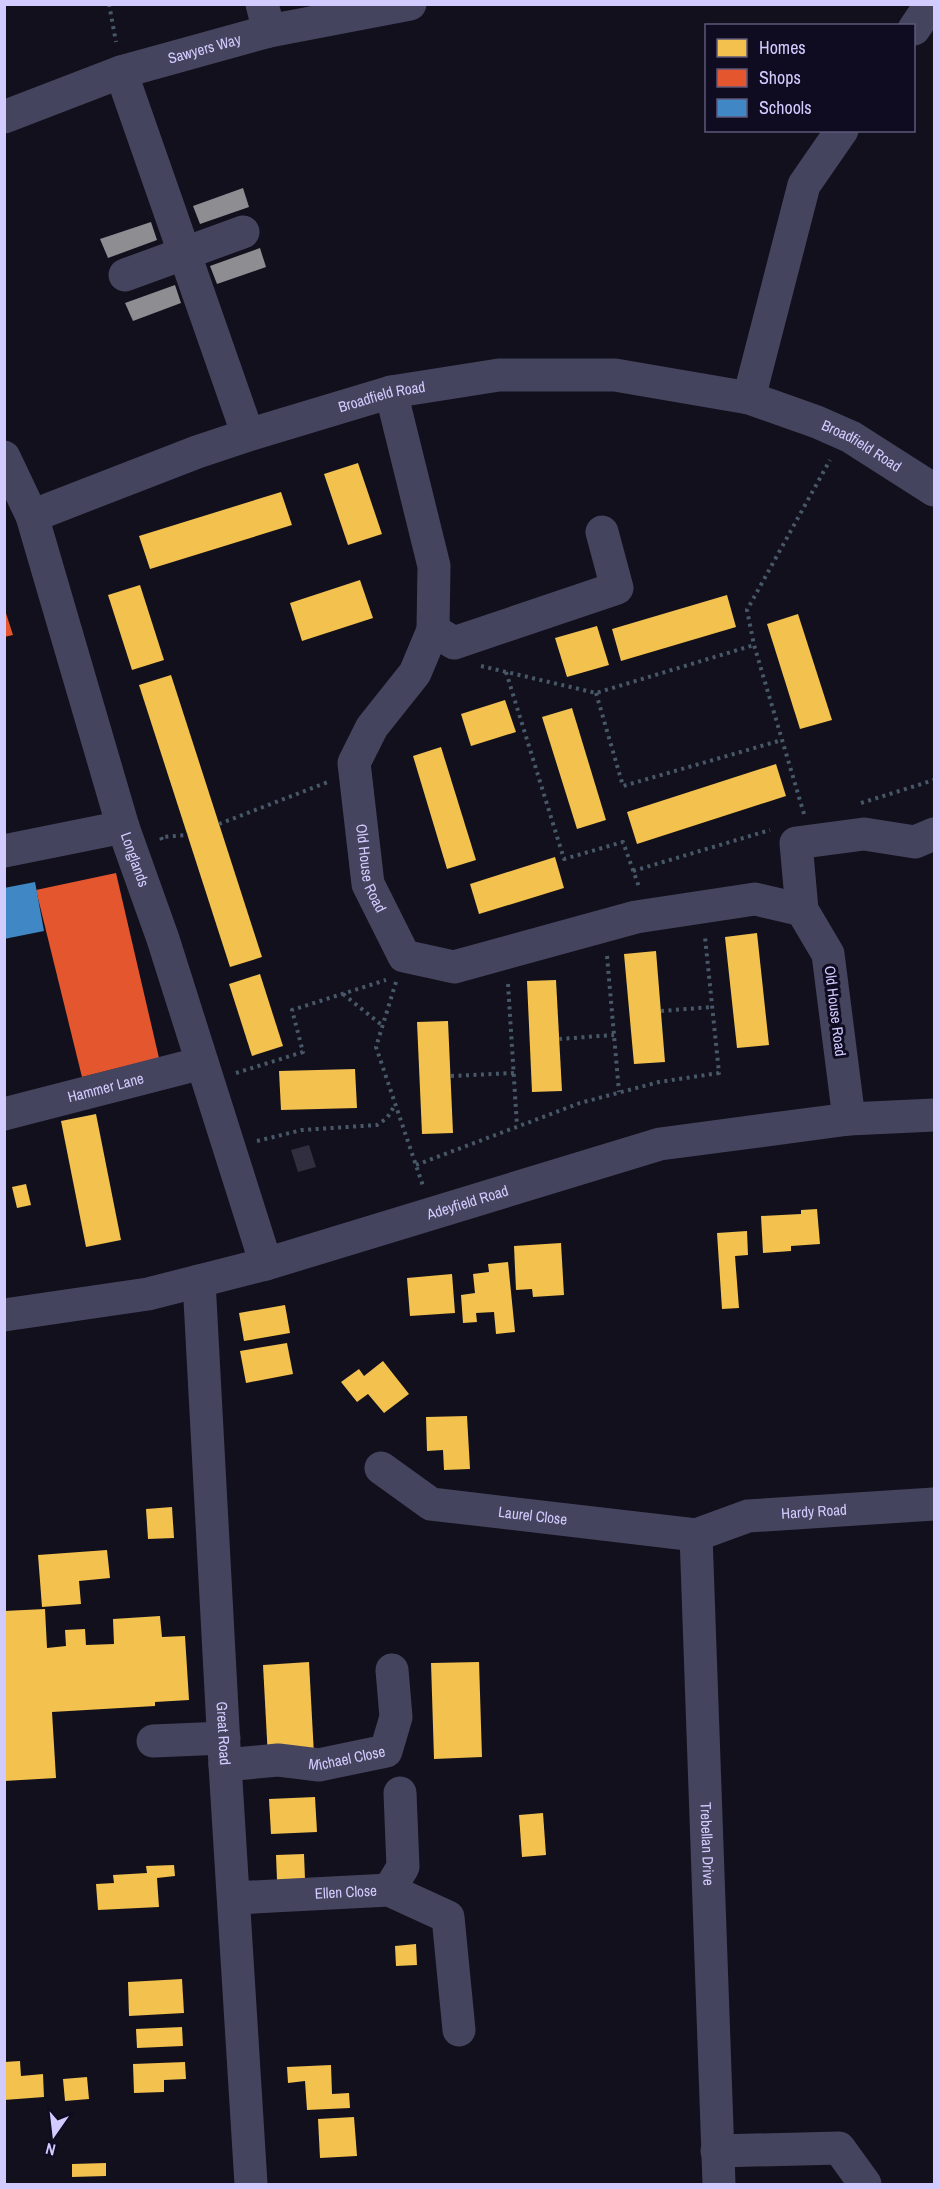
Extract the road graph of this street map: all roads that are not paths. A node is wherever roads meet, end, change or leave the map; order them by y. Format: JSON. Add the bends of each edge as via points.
{"nodes":[{"id":1,"x":410,"y":4,"type":"edge"},
{"id":2,"x":931,"y":4,"type":"edge"},
{"id":3,"x":265,"y":18,"type":"edge"},
{"id":4,"x":915,"y":28,"type":"edge"},
{"id":5,"x":121,"y":72,"type":"junction"},
{"id":6,"x":4,"y":117,"type":"edge"},
{"id":7,"x":841,"y":132,"type":"edge"},
{"id":8,"x":243,"y":232,"type":"dead end"},
{"id":9,"x":185,"y":254,"type":"junction"},
{"id":10,"x":125,"y":275,"type":"dead end"},
{"id":11,"x":391,"y":392,"type":"junction"},
{"id":12,"x":749,"y":398,"type":"junction"},
{"id":13,"x":248,"y":435,"type":"junction"},
{"id":14,"x":4,"y":457,"type":"edge"},
{"id":15,"x":934,"y":490,"type":"edge"},
{"id":16,"x":32,"y":516,"type":"junction"},
{"id":17,"x":602,"y":532,"type":"dead end"},
{"id":18,"x":433,"y":630,"type":"junction"},
{"id":19,"x":123,"y":827,"type":"junction"},
{"id":20,"x":934,"y":834,"type":"edge"},
{"id":21,"x":4,"y":851,"type":"edge"},
{"id":22,"x":802,"y":910,"type":"junction"},
{"id":23,"x":205,"y":1073,"type":"junction"},
{"id":24,"x":6,"y":1109,"type":"edge"},
{"id":25,"x":934,"y":1115,"type":"edge"},
{"id":26,"x":849,"y":1119,"type":"junction"},
{"id":27,"x":266,"y":1264,"type":"junction"},
{"id":28,"x":199,"y":1281,"type":"junction"},
{"id":29,"x":4,"y":1315,"type":"edge"},
{"id":30,"x":381,"y":1468,"type":"dead end"},
{"id":31,"x":934,"y":1504,"type":"edge"},
{"id":32,"x":696,"y":1535,"type":"junction"},
{"id":33,"x":392,"y":1670,"type":"dead end"},
{"id":34,"x":153,"y":1740,"type":"dead end"},
{"id":35,"x":225,"y":1751,"type":"junction"},
{"id":36,"x":400,"y":1793,"type":"dead end"},
{"id":37,"x":389,"y":1890,"type":"junction"},
{"id":38,"x":234,"y":1898,"type":"junction"},
{"id":39,"x":459,"y":2030,"type":"dead end"},
{"id":40,"x":717,"y":2151,"type":"junction"},
{"id":41,"x":251,"y":2184,"type":"edge"},
{"id":42,"x":719,"y":2184,"type":"edge"},
{"id":43,"x":865,"y":2184,"type":"edge"}],
"edges":[{"from":1,"to":3,"type":"street","name":"Sawyers Way"},
{"from":2,"to":4,"type":"street"},
{"from":3,"to":5,"type":"street","name":"Sawyers Way"},
{"from":5,"to":6,"type":"street","name":"Sawyers Way"},
{"from":5,"to":9,"type":"street"},
{"from":7,"to":12,"type":"street","via":[[804,185]]},
{"from":8,"to":9,"type":"street"},
{"from":9,"to":10,"type":"street"},
{"from":9,"to":13,"type":"street"},
{"from":11,"to":12,"type":"street","name":"Broadfield Road","via":[[499,375],[615,375]]},
{"from":11,"to":13,"type":"street","name":"Broadfield Road"},
{"from":11,"to":18,"type":"street","name":"Old House Road","via":[[434,566]]},
{"from":12,"to":15,"type":"street","name":"Broadfield Road","via":[[818,422]]},
{"from":13,"to":16,"type":"street","name":"Broadfield Road"},
{"from":14,"to":16,"type":"street","name":"Longlands"},
{"from":16,"to":19,"type":"street","name":"Longlands"},
{"from":17,"to":18,"type":"street","via":[[617,588],[454,643]]},
{"from":18,"to":22,"type":"street","name":"Old House Road","via":[[415,673],[372,727],[354,763],[368,884],[404,956],[454,967],[636,917],[755,899]]},
{"from":19,"to":21,"type":"street"},
{"from":19,"to":23,"type":"street","name":"Longlands"},
{"from":20,"to":22,"type":"street","name":"Old House Road","via":[[915,842],[864,834],[796,843]]},
{"from":22,"to":26,"type":"street","name":"Old House Road","via":[[828,954]]},
{"from":23,"to":24,"type":"street","name":"Hammer Lane"},
{"from":23,"to":27,"type":"street","name":"Longlands"},
{"from":25,"to":26,"type":"street","name":"Adeyfield Road"},
{"from":26,"to":27,"type":"street","name":"Adeyfield Road","via":[[660,1144]]},
{"from":27,"to":28,"type":"street","name":"Adeyfield Road"},
{"from":28,"to":29,"type":"street","name":"Adeyfield Road","via":[[148,1294]]},
{"from":28,"to":35,"type":"street","name":"Great Road"},
{"from":30,"to":32,"type":"street","name":"Laurel Close","via":[[430,1504]]},
{"from":31,"to":32,"type":"street","name":"Hardy Road","via":[[748,1516]]},
{"from":32,"to":40,"type":"street","name":"Trebellan Drive"},
{"from":33,"to":35,"type":"street","name":"Michael Close","via":[[396,1717],[386,1751],[319,1765]]},
{"from":34,"to":35,"type":"street"},
{"from":35,"to":38,"type":"street","name":"Great Road"},
{"from":36,"to":37,"type":"street","via":[[404,1867]]},
{"from":37,"to":38,"type":"street","name":"Ellen Close"},
{"from":37,"to":39,"type":"street","name":"Ellen Close","via":[[448,1917]]},
{"from":38,"to":41,"type":"street","name":"Great Road"},
{"from":40,"to":42,"type":"street","name":"Trebellan Drive"},
{"from":40,"to":43,"type":"street","via":[[839,2148]]}]}
